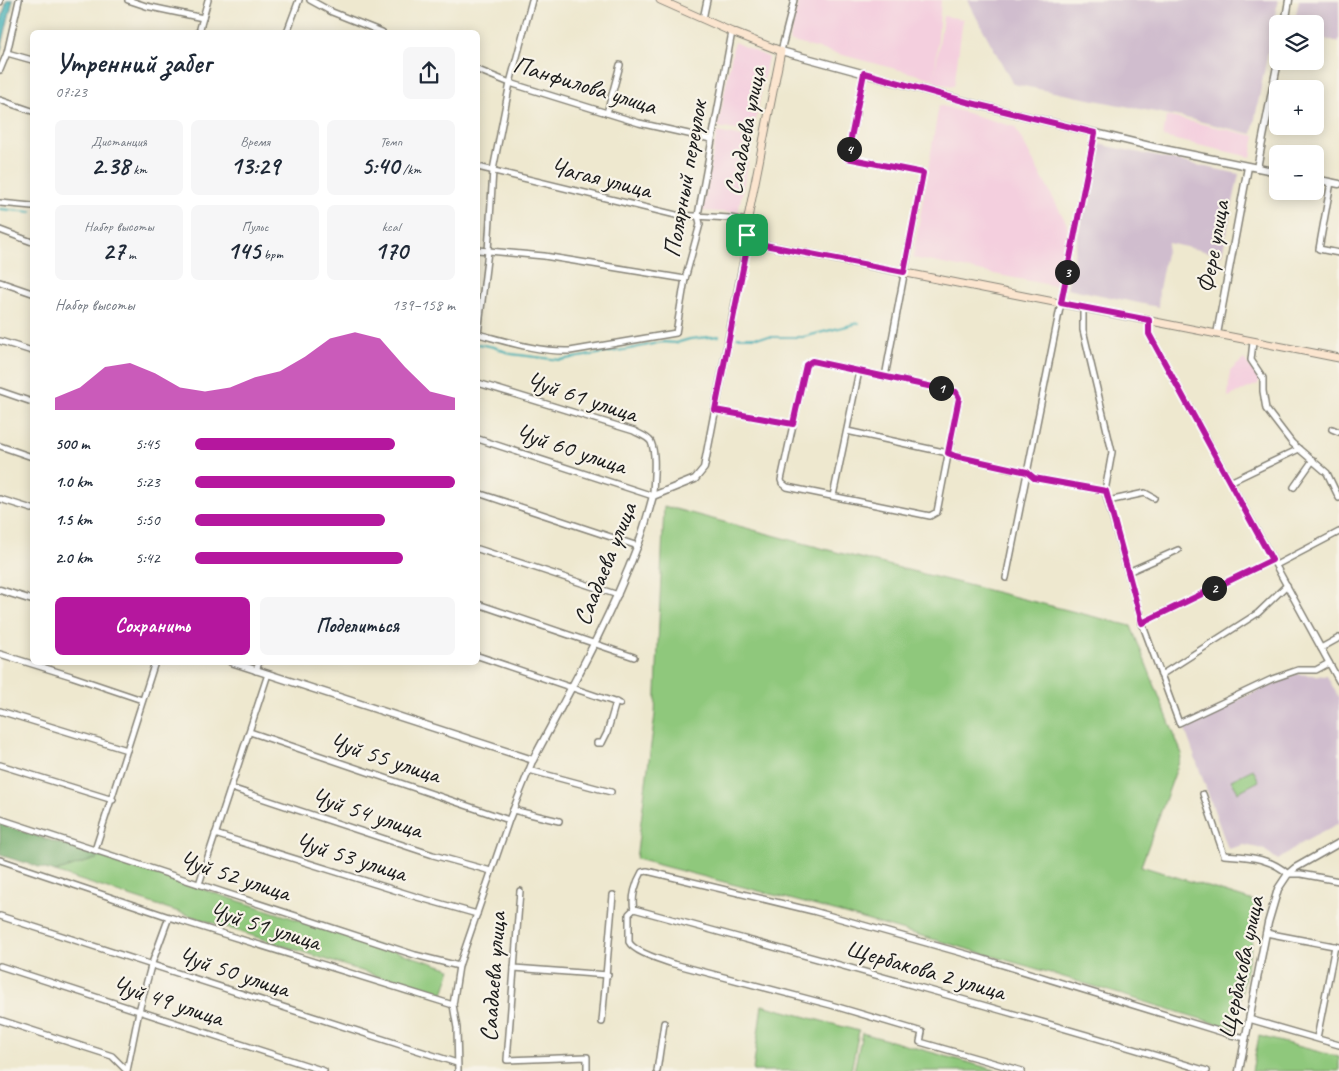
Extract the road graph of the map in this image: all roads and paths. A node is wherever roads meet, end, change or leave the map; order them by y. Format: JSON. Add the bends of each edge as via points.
{"nodes":[{"id":1,"x":19,"y":0,"type":"edge"},
{"id":2,"x":128,"y":0,"type":"edge"},
{"id":3,"x":208,"y":0,"type":"edge"},
{"id":4,"x":299,"y":0,"type":"edge"},
{"id":5,"x":310,"y":0,"type":"edge"},
{"id":6,"x":532,"y":0,"type":"edge"},
{"id":7,"x":660,"y":0,"type":"edge"},
{"id":8,"x":707,"y":0,"type":"edge"},
{"id":9,"x":794,"y":0,"type":"edge"},
{"id":10,"x":1289,"y":0,"type":"edge"},
{"id":11,"x":1286,"y":15,"type":"edge"},
{"id":12,"x":203,"y":18,"type":"junction"},
{"id":13,"x":703,"y":19,"type":"junction"},
{"id":14,"x":200,"y":30,"type":"edge"},
{"id":15,"x":288,"y":30,"type":"edge"},
{"id":16,"x":377,"y":30,"type":"edge"},
{"id":17,"x":732,"y":32,"type":"junction"},
{"id":18,"x":782,"y":51,"type":"junction"},
{"id":19,"x":7,"y":53,"type":"junction"},
{"id":20,"x":30,"y":59,"type":"edge"},
{"id":21,"x":620,"y":65,"type":"dead end"},
{"id":22,"x":0,"y":70,"type":"edge"},
{"id":23,"x":1276,"y":70,"type":"edge"},
{"id":24,"x":480,"y":71,"type":"edge"},
{"id":25,"x":864,"y":73,"type":"junction"},
{"id":26,"x":510,"y":83,"type":"junction"},
{"id":27,"x":0,"y":100,"type":"edge"},
{"id":28,"x":30,"y":110,"type":"edge"},
{"id":29,"x":607,"y":113,"type":"junction"},
{"id":30,"x":1095,"y":133,"type":"junction"},
{"id":31,"x":712,"y":138,"type":"junction"},
{"id":32,"x":480,"y":167,"type":"edge"},
{"id":33,"x":1248,"y":167,"type":"junction"},
{"id":34,"x":1257,"y":168,"type":"junction"},
{"id":35,"x":493,"y":170,"type":"junction"},
{"id":36,"x":1269,"y":170,"type":"edge"},
{"id":37,"x":1324,"y":181,"type":"edge"},
{"id":38,"x":1331,"y":182,"type":"junction"},
{"id":39,"x":1339,"y":184,"type":"edge"},
{"id":40,"x":0,"y":203,"type":"edge"},
{"id":41,"x":30,"y":206,"type":"edge"},
{"id":42,"x":698,"y":215,"type":"junction"},
{"id":43,"x":747,"y":221,"type":"junction"},
{"id":44,"x":0,"y":230,"type":"edge"},
{"id":45,"x":747,"y":235,"type":"junction"},
{"id":46,"x":30,"y":241,"type":"edge"},
{"id":47,"x":480,"y":250,"type":"edge"},
{"id":48,"x":488,"y":252,"type":"junction"},
{"id":49,"x":1339,"y":253,"type":"edge"},
{"id":50,"x":904,"y":272,"type":"junction"},
{"id":51,"x":685,"y":279,"type":"junction"},
{"id":52,"x":0,"y":282,"type":"edge"},
{"id":53,"x":30,"y":292,"type":"edge"},
{"id":54,"x":1061,"y":303,"type":"junction"},
{"id":55,"x":1083,"y":307,"type":"junction"},
{"id":56,"x":480,"y":318,"type":"edge"},
{"id":57,"x":1149,"y":320,"type":"junction"},
{"id":58,"x":1217,"y":334,"type":"junction"},
{"id":59,"x":480,"y":335,"type":"edge"},
{"id":60,"x":0,"y":341,"type":"edge"},
{"id":61,"x":1253,"y":342,"type":"junction"},
{"id":62,"x":30,"y":350,"type":"edge"},
{"id":63,"x":1339,"y":358,"type":"edge"},
{"id":64,"x":859,"y":371,"type":"junction"},
{"id":65,"x":886,"y":377,"type":"junction"},
{"id":66,"x":480,"y":384,"type":"edge"},
{"id":67,"x":0,"y":391,"type":"edge"},
{"id":68,"x":30,"y":401,"type":"edge"},
{"id":69,"x":715,"y":410,"type":"junction"},
{"id":70,"x":793,"y":424,"type":"junction"},
{"id":71,"x":1332,"y":429,"type":"dead end"},
{"id":72,"x":847,"y":431,"type":"junction"},
{"id":73,"x":1339,"y":432,"type":"edge"},
{"id":74,"x":480,"y":439,"type":"edge"},
{"id":75,"x":0,"y":446,"type":"edge"},
{"id":76,"x":1299,"y":449,"type":"junction"},
{"id":77,"x":948,"y":453,"type":"junction"},
{"id":78,"x":30,"y":456,"type":"edge"},
{"id":79,"x":1313,"y":460,"type":"junction"},
{"id":80,"x":1027,"y":472,"type":"junction"},
{"id":81,"x":1230,"y":482,"type":"junction"},
{"id":82,"x":1294,"y":486,"type":"dead end"},
{"id":83,"x":1106,"y":491,"type":"junction"},
{"id":84,"x":480,"y":494,"type":"edge"},
{"id":85,"x":653,"y":496,"type":"junction"},
{"id":86,"x":834,"y":496,"type":"junction"},
{"id":87,"x":1154,"y":498,"type":"dead end"},
{"id":88,"x":1339,"y":498,"type":"edge"},
{"id":89,"x":0,"y":499,"type":"edge"},
{"id":90,"x":1108,"y":501,"type":"junction"},
{"id":91,"x":30,"y":508,"type":"edge"},
{"id":92,"x":1339,"y":532,"type":"edge"},
{"id":93,"x":638,"y":546,"type":"junction"},
{"id":94,"x":480,"y":550,"type":"edge"},
{"id":95,"x":1178,"y":550,"type":"dead end"},
{"id":96,"x":1272,"y":560,"type":"junction"},
{"id":97,"x":1276,"y":565,"type":"junction"},
{"id":98,"x":1128,"y":572,"type":"junction"},
{"id":99,"x":1006,"y":578,"type":"dead end"},
{"id":100,"x":1286,"y":584,"type":"junction"},
{"id":101,"x":0,"y":590,"type":"edge"},
{"id":102,"x":618,"y":595,"type":"junction"},
{"id":103,"x":30,"y":599,"type":"edge"},
{"id":104,"x":480,"y":605,"type":"edge"},
{"id":105,"x":1142,"y":623,"type":"junction"},
{"id":106,"x":1339,"y":638,"type":"edge"},
{"id":107,"x":594,"y":644,"type":"junction"},
{"id":108,"x":1321,"y":648,"type":"junction"},
{"id":109,"x":0,"y":654,"type":"edge"},
{"id":110,"x":480,"y":657,"type":"edge"},
{"id":111,"x":634,"y":657,"type":"dead end"},
{"id":112,"x":30,"y":663,"type":"edge"},
{"id":113,"x":1329,"y":663,"type":"junction"},
{"id":114,"x":36,"y":665,"type":"edge"},
{"id":115,"x":154,"y":665,"type":"edge"},
{"id":116,"x":239,"y":665,"type":"edge"},
{"id":117,"x":258,"y":665,"type":"edge"},
{"id":118,"x":256,"y":671,"type":"junction"},
{"id":119,"x":268,"y":674,"type":"junction"},
{"id":120,"x":1161,"y":675,"type":"junction"},
{"id":121,"x":1339,"y":681,"type":"edge"},
{"id":122,"x":572,"y":687,"type":"junction"},
{"id":123,"x":142,"y":700,"type":"junction"},
{"id":124,"x":0,"y":711,"type":"edge"},
{"id":125,"x":250,"y":732,"type":"junction"},
{"id":126,"x":597,"y":742,"type":"dead end"},
{"id":127,"x":127,"y":750,"type":"junction"},
{"id":128,"x":533,"y":760,"type":"junction"},
{"id":129,"x":0,"y":765,"type":"edge"},
{"id":130,"x":529,"y":770,"type":"junction"},
{"id":131,"x":231,"y":788,"type":"junction"},
{"id":132,"x":611,"y":792,"type":"dead end"},
{"id":133,"x":1203,"y":794,"type":"dead end"},
{"id":134,"x":112,"y":800,"type":"junction"},
{"id":135,"x":513,"y":810,"type":"junction"},
{"id":136,"x":0,"y":819,"type":"edge"},
{"id":137,"x":509,"y":820,"type":"junction"},
{"id":138,"x":559,"y":821,"type":"dead end"},
{"id":139,"x":215,"y":834,"type":"junction"},
{"id":140,"x":1339,"y":843,"type":"edge"},
{"id":141,"x":95,"y":850,"type":"junction"},
{"id":142,"x":0,"y":860,"type":"edge"},
{"id":143,"x":491,"y":871,"type":"junction"},
{"id":144,"x":1288,"y":874,"type":"junction"},
{"id":145,"x":1339,"y":881,"type":"edge"},
{"id":146,"x":199,"y":884,"type":"junction"},
{"id":147,"x":520,"y":891,"type":"dead end"},
{"id":148,"x":614,"y":895,"type":"dead end"},
{"id":149,"x":634,"y":909,"type":"junction"},
{"id":150,"x":477,"y":914,"type":"junction"},
{"id":151,"x":0,"y":916,"type":"edge"},
{"id":152,"x":169,"y":917,"type":"junction"},
{"id":153,"x":1266,"y":933,"type":"junction"},
{"id":154,"x":1337,"y":947,"type":"edge"},
{"id":155,"x":0,"y":966,"type":"edge"},
{"id":156,"x":152,"y":966,"type":"junction"},
{"id":157,"x":459,"y":966,"type":"junction"},
{"id":158,"x":514,"y":968,"type":"junction"},
{"id":159,"x":608,"y":975,"type":"junction"},
{"id":160,"x":453,"y":1005,"type":"junction"},
{"id":161,"x":139,"y":1011,"type":"junction"},
{"id":162,"x":1249,"y":1018,"type":"junction"},
{"id":163,"x":0,"y":1020,"type":"edge"},
{"id":164,"x":602,"y":1022,"type":"dead end"},
{"id":165,"x":664,"y":1023,"type":"dead end"},
{"id":166,"x":1246,"y":1038,"type":"junction"},
{"id":167,"x":1317,"y":1038,"type":"junction"},
{"id":168,"x":1339,"y":1045,"type":"edge"},
{"id":169,"x":457,"y":1062,"type":"junction"},
{"id":170,"x":127,"y":1071,"type":"edge"},
{"id":171,"x":324,"y":1071,"type":"edge"},
{"id":172,"x":458,"y":1071,"type":"edge"},
{"id":173,"x":587,"y":1071,"type":"edge"},
{"id":174,"x":657,"y":1071,"type":"edge"},
{"id":175,"x":1022,"y":1071,"type":"edge"},
{"id":176,"x":1207,"y":1071,"type":"edge"},
{"id":177,"x":1239,"y":1071,"type":"edge"}],
"edges":[{"from":1,"to":19,"type":"street"},
{"from":2,"to":12,"type":"street"},
{"from":3,"to":12,"type":"street"},
{"from":4,"to":15,"type":"street"},
{"from":5,"to":16,"type":"street"},
{"from":6,"to":26,"type":"street"},
{"from":7,"to":13,"type":"main road"},
{"from":8,"to":13,"type":"street"},
{"from":9,"to":18,"type":"street","name":"Саадаева улица"},
{"from":10,"to":11,"type":"street"},
{"from":12,"to":14,"type":"street"},
{"from":13,"to":17,"type":"main road"},
{"from":17,"to":18,"type":"main road"},
{"from":17,"to":31,"type":"street","name":"Полярный переулок"},
{"from":18,"to":25,"type":"street"},
{"from":18,"to":43,"type":"main road","name":"Саадаева улица"},
{"from":19,"to":20,"type":"street"},
{"from":19,"to":22,"type":"street"},
{"from":21,"to":29,"type":"street"},
{"from":23,"to":34,"type":"street"},
{"from":24,"to":26,"type":"street","name":"Панфилова улица"},
{"from":25,"to":30,"type":"street"},
{"from":25,"to":50,"type":"street","via":[[847,158],[923,173]]},
{"from":26,"to":29,"type":"street","name":"Панфилова улица"},
{"from":26,"to":35,"type":"street"},
{"from":27,"to":28,"type":"street"},
{"from":29,"to":31,"type":"street","name":"Панфилова улица"},
{"from":30,"to":33,"type":"street"},
{"from":30,"to":54,"type":"street"},
{"from":31,"to":42,"type":"street","name":"Полярный переулок"},
{"from":32,"to":35,"type":"street","name":"Чагая улица"},
{"from":33,"to":34,"type":"street"},
{"from":33,"to":58,"type":"street","name":"Фере улица"},
{"from":34,"to":36,"type":"street"},
{"from":35,"to":42,"type":"street","name":"Чагая улица","via":[[676,215]]},
{"from":35,"to":48,"type":"street"},
{"from":37,"to":38,"type":"street"},
{"from":38,"to":39,"type":"street"},
{"from":38,"to":49,"type":"street","via":[[1319,249]]},
{"from":40,"to":41,"type":"street"},
{"from":42,"to":43,"type":"street","name":"Чагая улица"},
{"from":42,"to":51,"type":"street","name":"Полярный переулок","via":[[700,224]]},
{"from":43,"to":45,"type":"main road","name":"Саадаева улица"},
{"from":44,"to":46,"type":"street"},
{"from":45,"to":50,"type":"main road","via":[[754,243]]},
{"from":45,"to":69,"type":"street","name":"Саадаева улица"},
{"from":47,"to":48,"type":"street"},
{"from":48,"to":51,"type":"street","via":[[544,256]]},
{"from":48,"to":56,"type":"street"},
{"from":50,"to":54,"type":"main road"},
{"from":50,"to":65,"type":"street"},
{"from":51,"to":59,"type":"street","name":"Полярный переулок","via":[[676,333],[553,352]]},
{"from":52,"to":53,"type":"street"},
{"from":54,"to":55,"type":"main road"},
{"from":54,"to":80,"type":"street"},
{"from":55,"to":57,"type":"main road"},
{"from":55,"to":83,"type":"street","via":[[1083,330],[1112,452]]},
{"from":57,"to":58,"type":"main road"},
{"from":57,"to":81,"type":"street","via":[[1149,334]]},
{"from":58,"to":61,"type":"main road"},
{"from":60,"to":62,"type":"street"},
{"from":61,"to":63,"type":"main road"},
{"from":61,"to":76,"type":"street","via":[[1251,360],[1263,378],[1266,409]]},
{"from":64,"to":65,"type":"street"},
{"from":64,"to":70,"type":"street","via":[[812,361],[807,363]]},
{"from":64,"to":72,"type":"street"},
{"from":65,"to":77,"type":"street","via":[[956,392],[959,398]]},
{"from":66,"to":85,"type":"street","name":"Чуй 61 улица","via":[[646,437],[651,442],[654,462]]},
{"from":67,"to":68,"type":"street"},
{"from":69,"to":70,"type":"street"},
{"from":69,"to":85,"type":"street","name":"Саадаева улица","via":[[704,468],[695,479]]},
{"from":70,"to":86,"type":"street","via":[[782,483],[787,487]]},
{"from":71,"to":73,"type":"street"},
{"from":72,"to":77,"type":"street"},
{"from":72,"to":86,"type":"street"},
{"from":74,"to":85,"type":"street","name":"Чуй 60 улица"},
{"from":75,"to":78,"type":"street"},
{"from":76,"to":79,"type":"street"},
{"from":76,"to":81,"type":"street"},
{"from":77,"to":80,"type":"street"},
{"from":77,"to":86,"type":"street","via":[[937,512],[932,516]]},
{"from":79,"to":82,"type":"street"},
{"from":79,"to":88,"type":"street","via":[[1327,474]]},
{"from":80,"to":83,"type":"street","via":[[1034,478]]},
{"from":80,"to":99,"type":"street"},
{"from":81,"to":96,"type":"street"},
{"from":83,"to":90,"type":"street"},
{"from":84,"to":93,"type":"street"},
{"from":85,"to":93,"type":"street","name":"Саадаева улица"},
{"from":87,"to":90,"type":"street","via":[[1145,493]]},
{"from":89,"to":91,"type":"street"},
{"from":90,"to":98,"type":"street"},
{"from":92,"to":97,"type":"street"},
{"from":93,"to":102,"type":"street","name":"Саадаева улица"},
{"from":94,"to":102,"type":"street"},
{"from":95,"to":98,"type":"street"},
{"from":96,"to":97,"type":"street"},
{"from":96,"to":105,"type":"street"},
{"from":97,"to":100,"type":"street"},
{"from":98,"to":105,"type":"street"},
{"from":100,"to":108,"type":"street"},
{"from":100,"to":120,"type":"street","via":[[1258,613]]},
{"from":101,"to":103,"type":"street"},
{"from":102,"to":107,"type":"street","name":"Саадаева улица"},
{"from":104,"to":107,"type":"street"},
{"from":105,"to":120,"type":"street"},
{"from":106,"to":108,"type":"street"},
{"from":107,"to":111,"type":"street"},
{"from":107,"to":122,"type":"street","name":"Саадаева улица"},
{"from":108,"to":113,"type":"street"},
{"from":109,"to":112,"type":"street"},
{"from":110,"to":122,"type":"street"},
{"from":113,"to":120,"type":"street","via":[[1316,670],[1298,670],[1272,679],[1179,723]]},
{"from":113,"to":121,"type":"street"},
{"from":114,"to":123,"type":"street"},
{"from":115,"to":123,"type":"street"},
{"from":116,"to":118,"type":"street"},
{"from":117,"to":118,"type":"street"},
{"from":118,"to":119,"type":"street"},
{"from":119,"to":125,"type":"street"},
{"from":119,"to":128,"type":"street"},
{"from":122,"to":126,"type":"street","via":[[618,703],[602,743]]},
{"from":122,"to":128,"type":"street","name":"Саадаева улица"},
{"from":123,"to":127,"type":"street"},
{"from":124,"to":127,"type":"street"},
{"from":125,"to":131,"type":"street"},
{"from":125,"to":137,"type":"street","name":"Чуй 55 улица"},
{"from":127,"to":134,"type":"street"},
{"from":128,"to":130,"type":"street","name":"Саадаева улица"},
{"from":129,"to":134,"type":"street"},
{"from":130,"to":132,"type":"street"},
{"from":130,"to":135,"type":"street","name":"Саадаева улица"},
{"from":131,"to":139,"type":"street"},
{"from":131,"to":143,"type":"street","name":"Чуй 54 улица"},
{"from":133,"to":144,"type":"street","via":[[1224,855],[1268,861]]},
{"from":134,"to":141,"type":"street"},
{"from":135,"to":137,"type":"street","name":"Саадаева улица"},
{"from":135,"to":138,"type":"street"},
{"from":136,"to":141,"type":"street","name":"Чуй 52 улица"},
{"from":137,"to":143,"type":"street","name":"Саадаева улица"},
{"from":139,"to":146,"type":"street"},
{"from":139,"to":150,"type":"street","name":"Чуй 53 улица"},
{"from":140,"to":144,"type":"street","name":"Щербакова улица"},
{"from":141,"to":146,"type":"street","name":"Чуй 52 улица"},
{"from":142,"to":152,"type":"street","name":"Чуй 51 улица"},
{"from":143,"to":150,"type":"street","name":"Саадаева улица"},
{"from":144,"to":145,"type":"street"},
{"from":144,"to":153,"type":"street","name":"Щербакова улица","via":[[1274,899]]},
{"from":146,"to":157,"type":"street","name":"Чуй 52 улица","via":[[415,955]]},
{"from":147,"to":158,"type":"street","name":"Саадаева улица"},
{"from":148,"to":159,"type":"street"},
{"from":149,"to":166,"type":"street","via":[[639,877],[647,871],[813,911]]},
{"from":149,"to":175,"type":"street","via":[[629,914],[629,942],[646,954],[922,1032],[920,1042]]},
{"from":149,"to":176,"type":"street","name":"Щербакова 2 улица"},
{"from":150,"to":157,"type":"street","name":"Саадаева улица"},
{"from":151,"to":156,"type":"street","name":"Чуй 50 улица"},
{"from":152,"to":156,"type":"street"},
{"from":152,"to":160,"type":"street","name":"Чуй 51 улица"},
{"from":153,"to":154,"type":"street"},
{"from":153,"to":162,"type":"street","name":"Щербакова улица"},
{"from":154,"to":167,"type":"street"},
{"from":155,"to":161,"type":"street","name":"Чуй 49 улица"},
{"from":156,"to":161,"type":"street"},
{"from":156,"to":169,"type":"street","name":"Чуй 50 улица"},
{"from":157,"to":160,"type":"street","name":"Саадаева улица"},
{"from":158,"to":159,"type":"street"},
{"from":158,"to":173,"type":"street","name":"Саадаева улица","via":[[507,1060],[587,1057]]},
{"from":159,"to":164,"type":"street"},
{"from":160,"to":169,"type":"street","name":"Саадаева улица"},
{"from":161,"to":170,"type":"street"},
{"from":161,"to":171,"type":"street","name":"Чуй 49 улица"},
{"from":162,"to":166,"type":"street","name":"Щербакова улица"},
{"from":162,"to":167,"type":"street"},
{"from":163,"to":170,"type":"street","via":[[112,1056]]},
{"from":165,"to":174,"type":"street"},
{"from":166,"to":177,"type":"street","name":"Щербакова улица"},
{"from":167,"to":168,"type":"street"},
{"from":169,"to":172,"type":"street","name":"Саадаева улица"}]}
